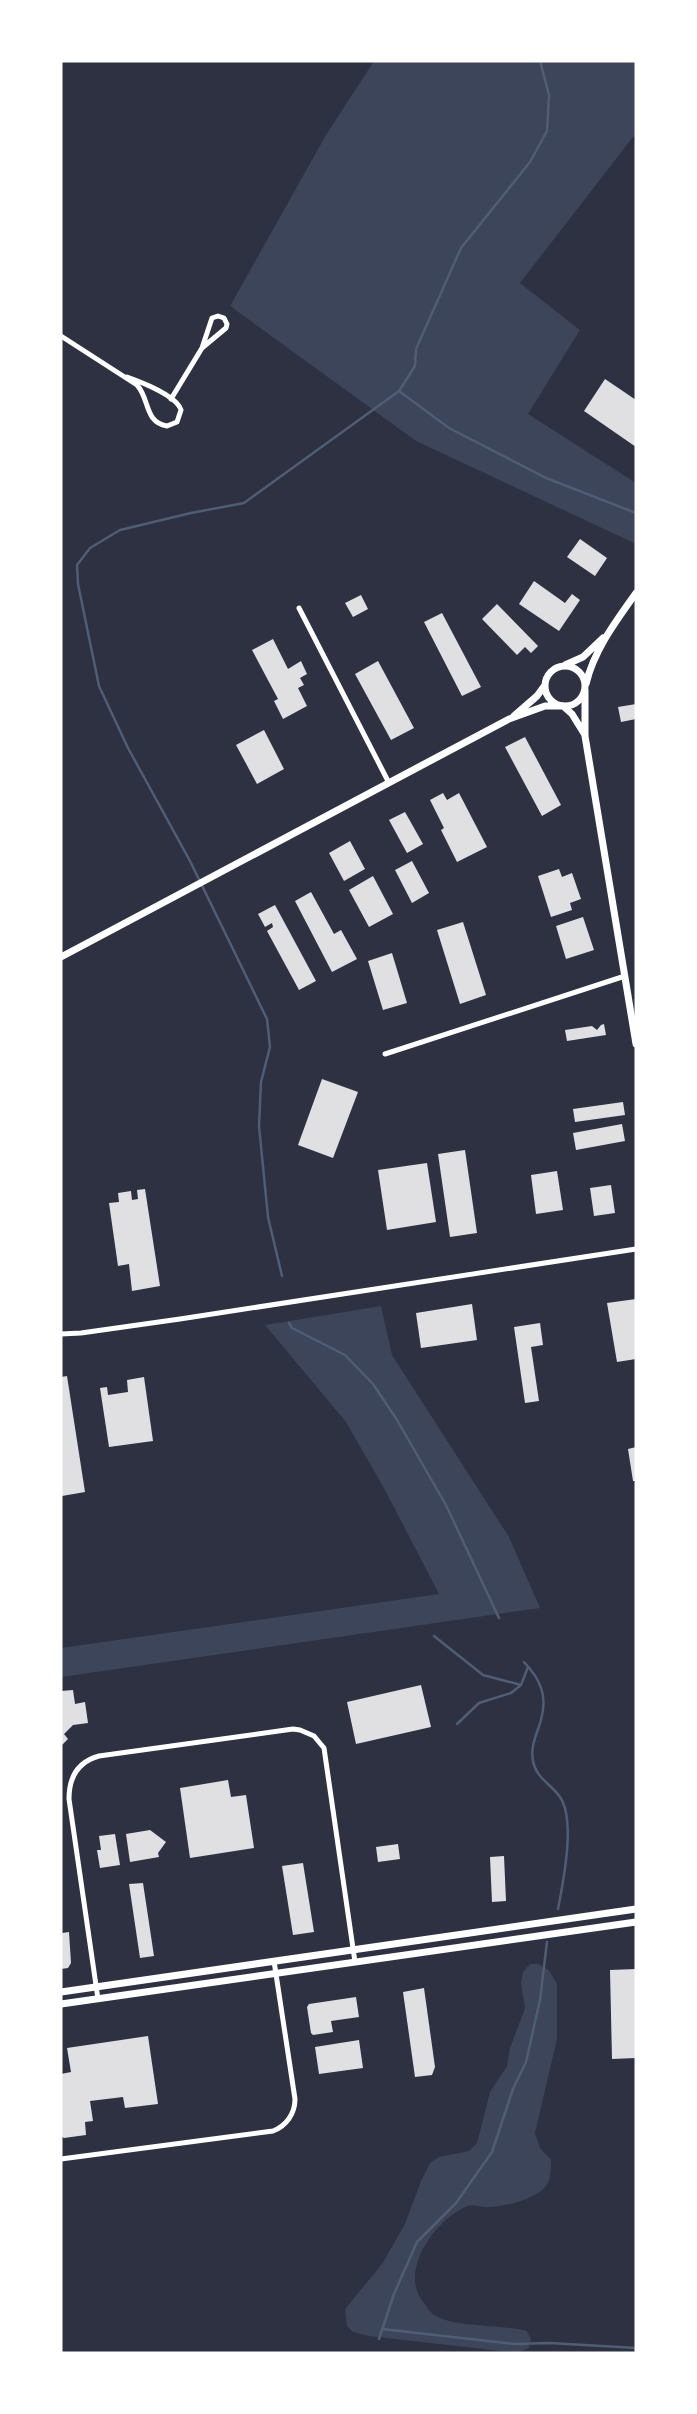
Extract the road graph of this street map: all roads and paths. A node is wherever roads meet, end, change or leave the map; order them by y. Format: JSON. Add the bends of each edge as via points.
{"nodes":[{"id":1,"x":61,"y":336,"type":"edge"},
{"id":2,"x":202,"y":348,"type":"junction"},
{"id":3,"x":127,"y":377,"type":"junction"},
{"id":4,"x":171,"y":399,"type":"junction"},
{"id":5,"x":636,"y":593,"type":"edge"},
{"id":6,"x":300,"y":608,"type":"dead end"},
{"id":7,"x":609,"y":632,"type":"junction"},
{"id":8,"x":563,"y":666,"type":"junction"},
{"id":9,"x":545,"y":685,"type":"junction"},
{"id":10,"x":585,"y":687,"type":"junction"},
{"id":11,"x":562,"y":706,"type":"junction"},
{"id":12,"x":509,"y":719,"type":"junction"},
{"id":13,"x":585,"y":736,"type":"junction"},
{"id":14,"x":389,"y":783,"type":"junction"},
{"id":15,"x":61,"y":958,"type":"edge"},
{"id":16,"x":625,"y":976,"type":"junction"},
{"id":17,"x":636,"y":1044,"type":"edge"},
{"id":18,"x":385,"y":1054,"type":"dead end"},
{"id":19,"x":636,"y":1249,"type":"edge"},
{"id":20,"x":61,"y":1334,"type":"edge"},
{"id":21,"x":636,"y":1909,"type":"edge"},
{"id":22,"x":636,"y":1922,"type":"edge"},
{"id":23,"x":353,"y":1950,"type":"junction"},
{"id":24,"x":274,"y":1961,"type":"junction"},
{"id":25,"x":355,"y":1962,"type":"junction"},
{"id":26,"x":276,"y":1974,"type":"junction"},
{"id":27,"x":96,"y":1987,"type":"junction"},
{"id":28,"x":61,"y":1992,"type":"edge"},
{"id":29,"x":98,"y":1999,"type":"junction"},
{"id":30,"x":61,"y":2004,"type":"edge"},
{"id":31,"x":61,"y":2159,"type":"edge"}],
"edges":[{"from":1,"to":3,"type":"street"},
{"from":2,"to":2,"type":"street","via":[[212,318],[224,318],[226,328]]},
{"from":2,"to":4,"type":"street"},
{"from":3,"to":4,"type":"street"},
{"from":3,"to":4,"type":"street","via":[[142,392],[150,416],[162,425],[174,425],[181,414],[180,407]]},
{"from":5,"to":7,"type":"street"},
{"from":6,"to":14,"type":"street"},
{"from":7,"to":8,"type":"street","via":[[583,657]]},
{"from":7,"to":10,"type":"street","via":[[590,666]]},
{"from":8,"to":9,"type":"street","via":[[550,672]]},
{"from":8,"to":10,"type":"street","via":[[581,673]]},
{"from":9,"to":11,"type":"street","via":[[549,698]]},
{"from":9,"to":12,"type":"street","via":[[537,696]]},
{"from":10,"to":11,"type":"street","via":[[577,702]]},
{"from":10,"to":13,"type":"street"},
{"from":11,"to":12,"type":"street","via":[[546,706]]},
{"from":11,"to":13,"type":"street","via":[[572,714]]},
{"from":12,"to":14,"type":"street"},
{"from":13,"to":16,"type":"street"},
{"from":14,"to":15,"type":"street"},
{"from":16,"to":17,"type":"street"},
{"from":16,"to":18,"type":"street"},
{"from":19,"to":20,"type":"street","via":[[81,1334]]},
{"from":21,"to":23,"type":"street"},
{"from":22,"to":25,"type":"street"},
{"from":23,"to":24,"type":"street"},
{"from":23,"to":25,"type":"street"},
{"from":23,"to":27,"type":"street","via":[[326,1755],[314,1736],[300,1730],[285,1729],[105,1755],[82,1764],[74,1773],[69,1790]]},
{"from":24,"to":26,"type":"street"},
{"from":24,"to":27,"type":"street"},
{"from":25,"to":26,"type":"street"},
{"from":26,"to":29,"type":"street"},
{"from":26,"to":31,"type":"street","via":[[295,2099],[293,2112],[285,2124],[273,2131]]},
{"from":27,"to":28,"type":"street"},
{"from":27,"to":29,"type":"street"},
{"from":29,"to":30,"type":"street"}]}
